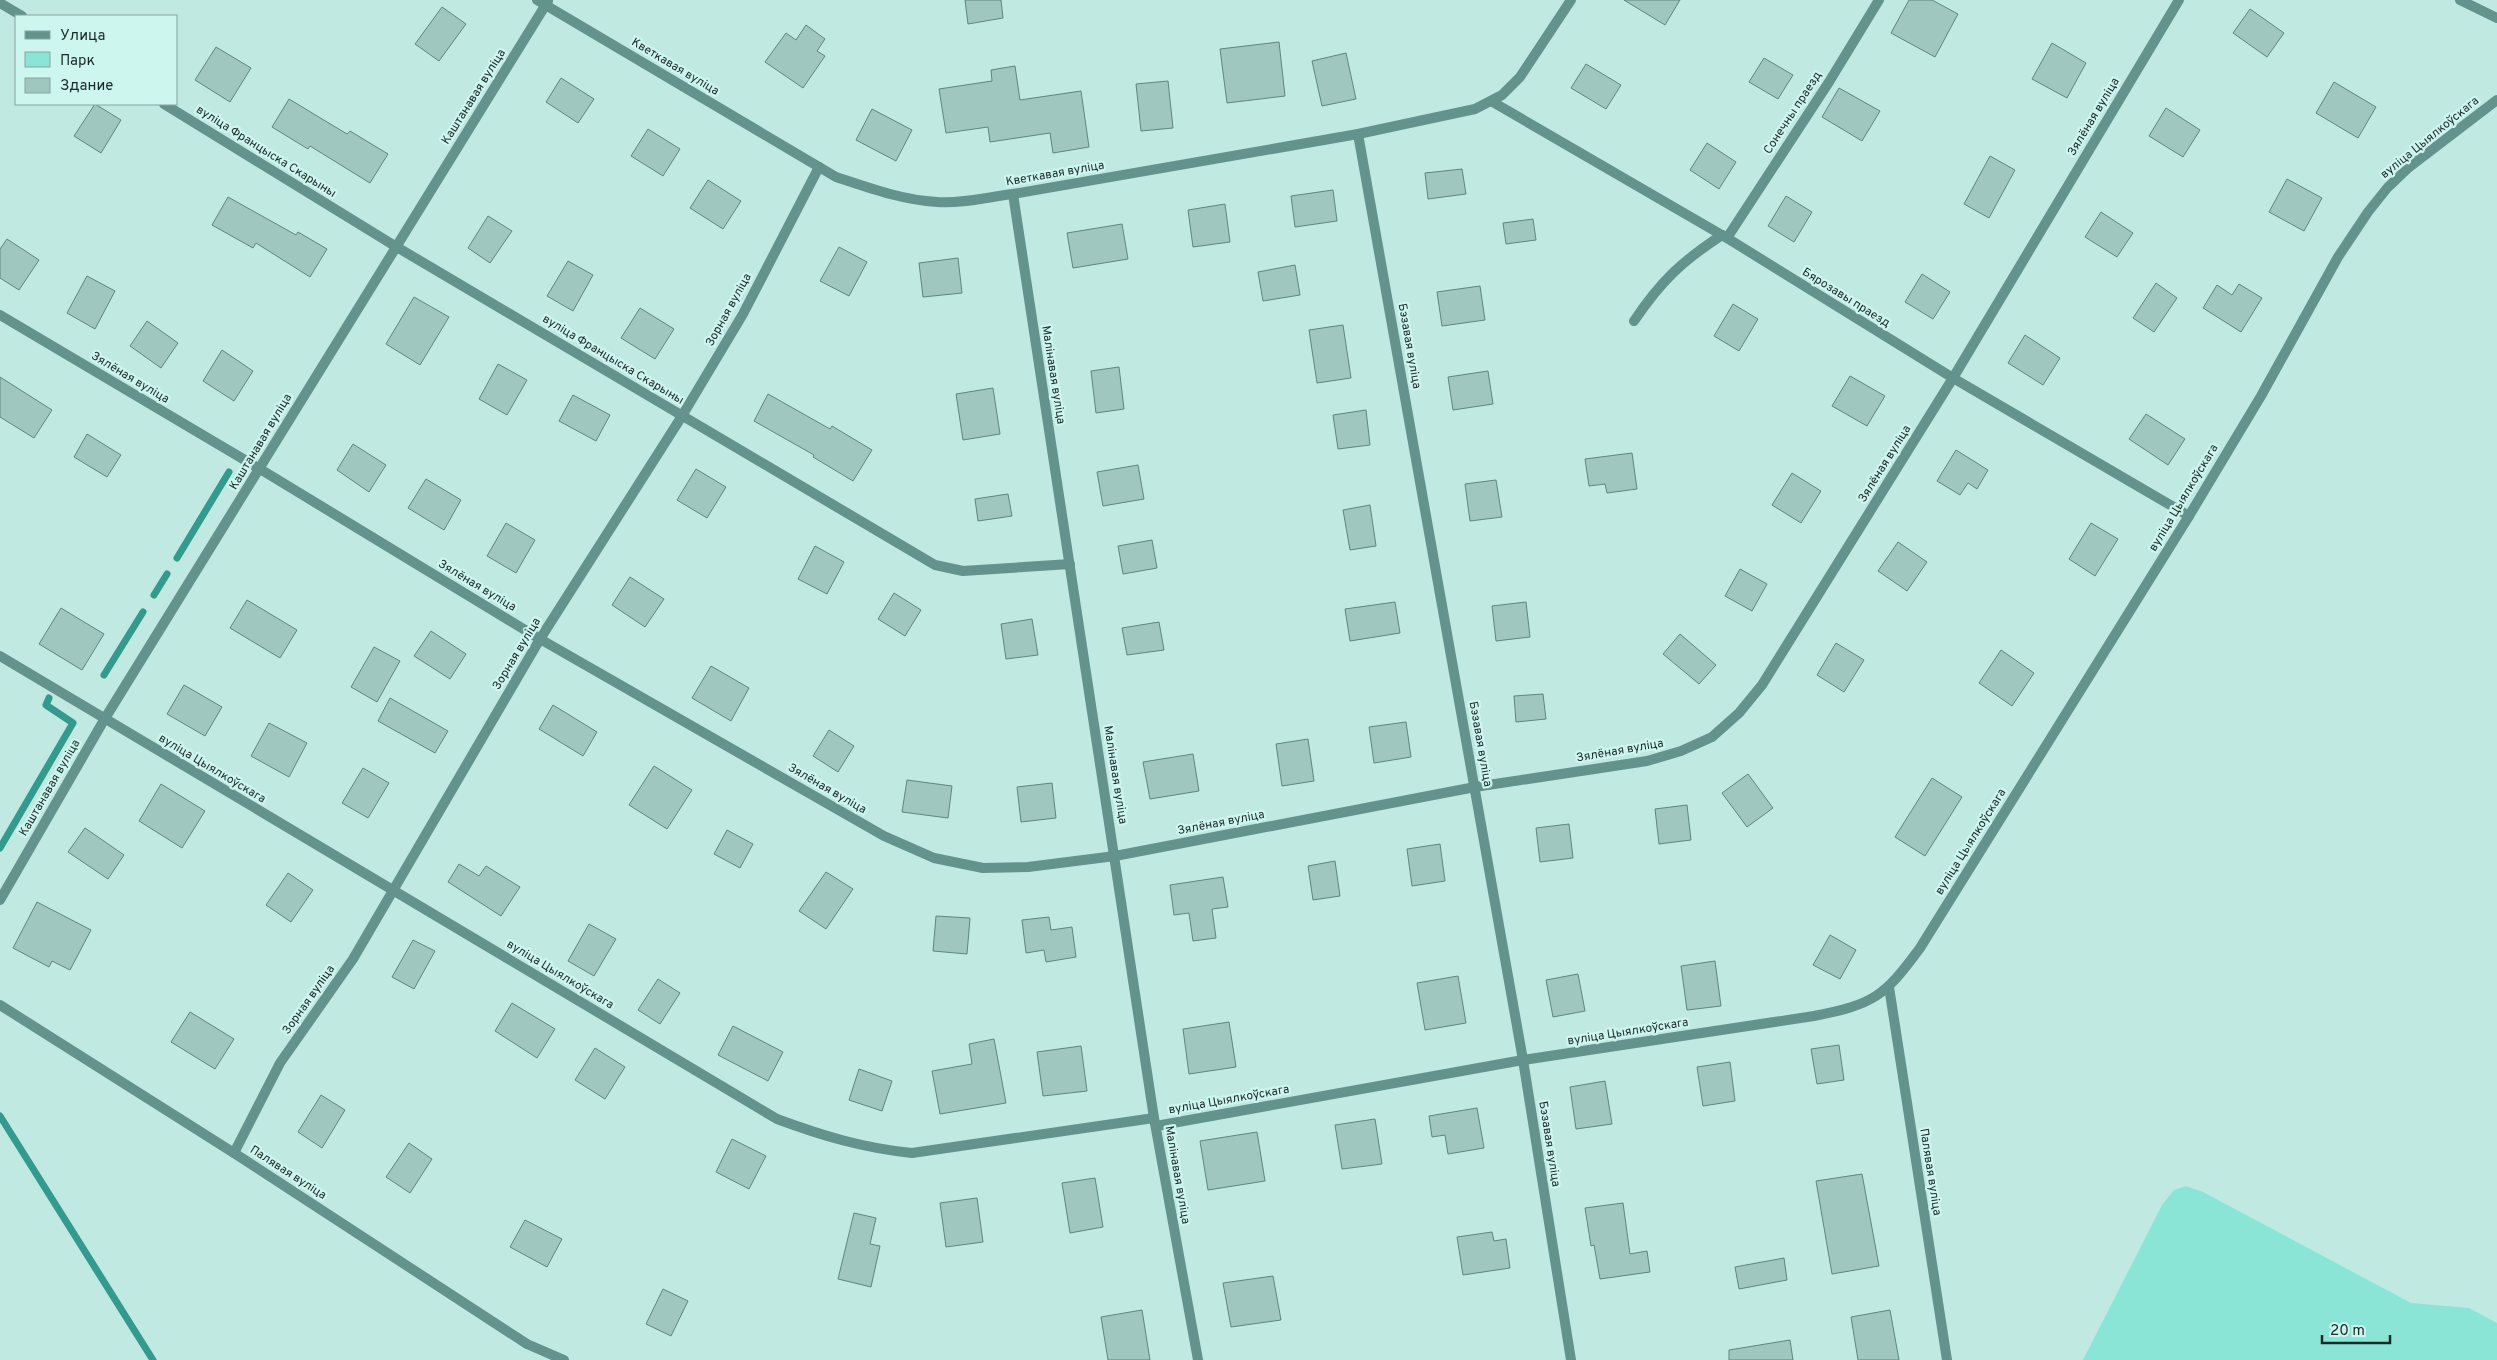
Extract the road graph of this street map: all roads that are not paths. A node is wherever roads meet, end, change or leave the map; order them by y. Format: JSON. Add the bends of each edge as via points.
{"nodes":[{"id":1,"x":1571,"y":0,"type":"edge"},
{"id":2,"x":1879,"y":0,"type":"edge"},
{"id":3,"x":2178,"y":0,"type":"edge"},
{"id":4,"x":2460,"y":0,"type":"edge"},
{"id":5,"x":544,"y":2,"type":"edge"},
{"id":6,"x":0,"y":3,"type":"edge"},
{"id":7,"x":20,"y":15,"type":"edge"},
{"id":8,"x":2497,"y":18,"type":"edge"},
{"id":9,"x":2497,"y":100,"type":"edge"},
{"id":10,"x":1491,"y":101,"type":"junction"},
{"id":11,"x":166,"y":105,"type":"edge"},
{"id":12,"x":1358,"y":134,"type":"junction"},
{"id":13,"x":820,"y":167,"type":"junction"},
{"id":14,"x":1013,"y":194,"type":"junction"},
{"id":15,"x":1724,"y":237,"type":"junction"},
{"id":16,"x":396,"y":246,"type":"junction"},
{"id":17,"x":0,"y":315,"type":"edge"},
{"id":18,"x":1634,"y":321,"type":"dead end"},
{"id":19,"x":1953,"y":378,"type":"junction"},
{"id":20,"x":682,"y":416,"type":"junction"},
{"id":21,"x":260,"y":469,"type":"junction"},
{"id":22,"x":2189,"y":516,"type":"junction"},
{"id":23,"x":1070,"y":564,"type":"junction"},
{"id":24,"x":540,"y":639,"type":"junction"},
{"id":25,"x":0,"y":656,"type":"edge"},
{"id":26,"x":104,"y":720,"type":"junction"},
{"id":27,"x":1475,"y":787,"type":"junction"},
{"id":28,"x":1115,"y":856,"type":"junction"},
{"id":29,"x":394,"y":891,"type":"junction"},
{"id":30,"x":0,"y":900,"type":"edge"},
{"id":31,"x":1889,"y":987,"type":"junction"},
{"id":32,"x":0,"y":1006,"type":"edge"},
{"id":33,"x":1523,"y":1060,"type":"junction"},
{"id":34,"x":1155,"y":1122,"type":"junction"},
{"id":35,"x":234,"y":1153,"type":"junction"},
{"id":36,"x":564,"y":1360,"type":"edge"},
{"id":37,"x":1198,"y":1360,"type":"edge"},
{"id":38,"x":1571,"y":1360,"type":"edge"},
{"id":39,"x":1946,"y":1360,"type":"edge"}],
"edges":[{"from":1,"to":10,"type":"street","name":"Кветкавая вуліца","via":[[1520,77]]},
{"from":2,"to":15,"type":"street","name":"Сонечны праезд","via":[[1829,82]]},
{"from":3,"to":19,"type":"street","name":"Зялёная вуліца"},
{"from":4,"to":8,"type":"street"},
{"from":5,"to":13,"type":"street","name":"Кветкавая вуліца"},
{"from":5,"to":16,"type":"street","name":"Каштанавая вуліца"},
{"from":6,"to":7,"type":"street"},
{"from":9,"to":22,"type":"street","name":"вуліца Цыялкоўскага","via":[[2408,168],[2368,212],[2338,257],[2261,396]]},
{"from":10,"to":12,"type":"street","name":"Кветкавая вуліца","via":[[1457,114]]},
{"from":10,"to":15,"type":"street","name":"Бярозавы праезд"},
{"from":11,"to":16,"type":"street","name":"вуліца Францыска Скарыны"},
{"from":12,"to":14,"type":"street","name":"Кветкавая вуліца"},
{"from":12,"to":27,"type":"street","name":"Бэзавая вуліца"},
{"from":13,"to":14,"type":"street","name":"Кветкавая вуліца","via":[[836,177],[880,192],[937,202]]},
{"from":13,"to":20,"type":"street","name":"Зорная вуліца","via":[[743,314]]},
{"from":14,"to":23,"type":"street","name":"Малінавая вуліца"},
{"from":15,"to":18,"type":"street","name":"Сонечны праезд","via":[[1678,267],[1653,292]]},
{"from":15,"to":19,"type":"street","name":"Бярозавы праезд"},
{"from":16,"to":20,"type":"street","name":"вуліца Францыска Скарыны"},
{"from":16,"to":21,"type":"street","name":"Каштанавая вуліца"},
{"from":17,"to":21,"type":"street","name":"Зялёная вуліца"},
{"from":19,"to":22,"type":"street","name":"Бярозавы праезд"},
{"from":19,"to":27,"type":"street","name":"Зялёная вуліца","via":[[1762,685],[1739,713],[1712,737],[1647,761]]},
{"from":20,"to":23,"type":"street","name":"вуліца Францыска Скарыны","via":[[935,565],[963,571]]},
{"from":20,"to":24,"type":"street","name":"Зорная вуліца"},
{"from":21,"to":24,"type":"street","name":"Зялёная вуліца"},
{"from":21,"to":26,"type":"street","name":"Каштанавая вуліца"},
{"from":22,"to":31,"type":"street","name":"вуліца Цыялкоўскага","via":[[1920,948]]},
{"from":23,"to":28,"type":"street","name":"Малінавая вуліца"},
{"from":24,"to":28,"type":"street","name":"Зялёная вуліца","via":[[884,836],[934,858],[983,868],[1028,867]]},
{"from":24,"to":29,"type":"street","name":"Зорная вуліца"},
{"from":25,"to":26,"type":"street","name":"вуліца Цыялкоўскага"},
{"from":26,"to":29,"type":"street","name":"вуліца Цыялкоўскага"},
{"from":26,"to":30,"type":"street","name":"Каштанавая вуліца"},
{"from":27,"to":28,"type":"street","name":"Зялёная вуліца"},
{"from":27,"to":33,"type":"street","name":"Бэзавая вуліца"},
{"from":28,"to":34,"type":"street","name":"Малінавая вуліца"},
{"from":29,"to":34,"type":"street","name":"вуліца Цыялкоўскага","via":[[777,1118],[824,1136],[873,1149],[912,1153]]},
{"from":29,"to":35,"type":"street","name":"Зорная вуліца","via":[[353,959],[280,1063]]},
{"from":31,"to":33,"type":"street","name":"вуліца Цыялкоўскага","via":[[1875,998],[1850,1009]]},
{"from":31,"to":39,"type":"street","name":"Палявая вуліца"},
{"from":32,"to":35,"type":"street","name":"Палявая вуліца"},
{"from":33,"to":34,"type":"street","name":"вуліца Цыялкоўскага"},
{"from":33,"to":38,"type":"street","name":"Бэзавая вуліца"},
{"from":34,"to":37,"type":"street","name":"Малінавая вуліца"},
{"from":35,"to":36,"type":"street","name":"Палявая вуліца","via":[[527,1344]]}]}
